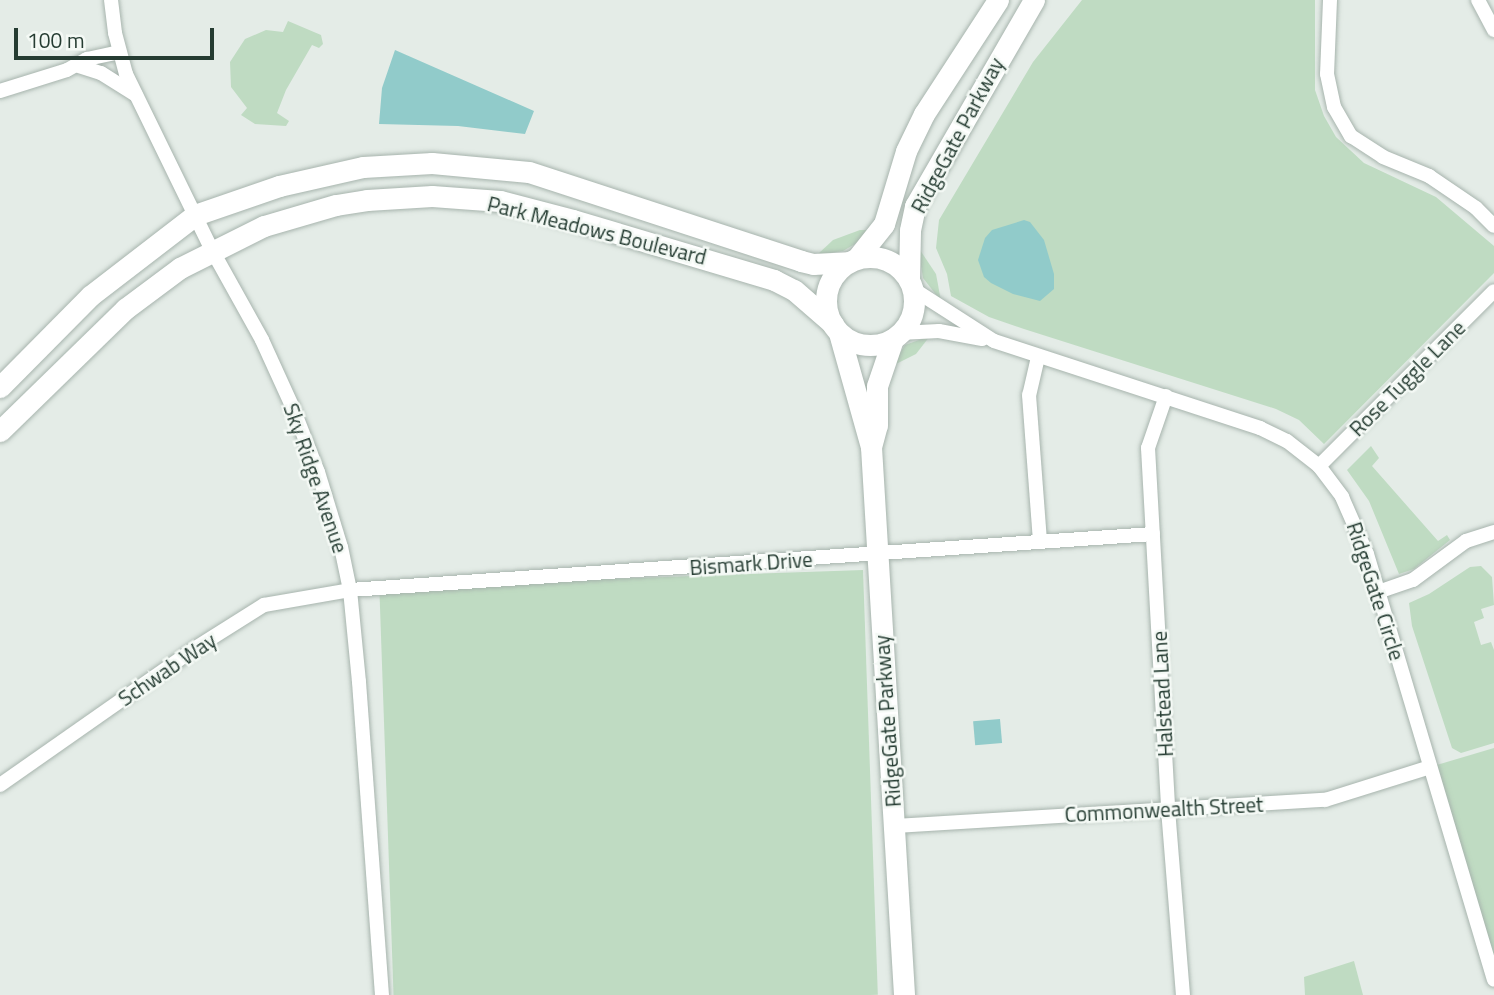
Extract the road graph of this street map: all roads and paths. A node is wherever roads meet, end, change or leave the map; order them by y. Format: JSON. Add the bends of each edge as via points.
{"nodes":[{"id":1,"x":111,"y":0,"type":"edge"},
{"id":2,"x":998,"y":0,"type":"edge"},
{"id":3,"x":1034,"y":0,"type":"edge"},
{"id":4,"x":1329,"y":0,"type":"edge"},
{"id":5,"x":1478,"y":0,"type":"edge"},
{"id":6,"x":1494,"y":30,"type":"edge"},
{"id":7,"x":119,"y":52,"type":"junction"},
{"id":8,"x":79,"y":66,"type":"junction"},
{"id":9,"x":0,"y":91,"type":"edge"},
{"id":10,"x":135,"y":95,"type":"junction"},
{"id":11,"x":195,"y":215,"type":"junction"},
{"id":12,"x":1494,"y":226,"type":"edge"},
{"id":13,"x":212,"y":250,"type":"junction"},
{"id":14,"x":852,"y":260,"type":"junction"},
{"id":15,"x":911,"y":284,"type":"junction"},
{"id":16,"x":1494,"y":291,"type":"edge"},
{"id":17,"x":836,"y":329,"type":"junction"},
{"id":18,"x":896,"y":336,"type":"junction"},
{"id":19,"x":994,"y":341,"type":"junction"},
{"id":20,"x":1038,"y":357,"type":"junction"},
{"id":21,"x":0,"y":387,"type":"edge"},
{"id":22,"x":1166,"y":396,"type":"junction"},
{"id":23,"x":0,"y":431,"type":"edge"},
{"id":24,"x":871,"y":447,"type":"junction"},
{"id":25,"x":1319,"y":466,"type":"junction"},
{"id":26,"x":1494,"y":532,"type":"edge"},
{"id":27,"x":1153,"y":534,"type":"junction"},
{"id":28,"x":1040,"y":542,"type":"junction"},
{"id":29,"x":877,"y":554,"type":"junction"},
{"id":30,"x":350,"y":590,"type":"junction"},
{"id":31,"x":1378,"y":592,"type":"junction"},
{"id":32,"x":1430,"y":767,"type":"junction"},
{"id":33,"x":0,"y":785,"type":"edge"},
{"id":34,"x":1168,"y":809,"type":"junction"},
{"id":35,"x":894,"y":826,"type":"junction"},
{"id":36,"x":1494,"y":979,"type":"edge"},
{"id":37,"x":382,"y":995,"type":"edge"},
{"id":38,"x":904,"y":995,"type":"edge"},
{"id":39,"x":1183,"y":995,"type":"edge"}],
"edges":[{"from":1,"to":7,"type":"street","name":"Sky Ridge Avenue"},
{"from":2,"to":14,"type":"main road","name":"RidgeGate Parkway","via":[[924,114],[906,151],[884,224]]},
{"from":3,"to":15,"type":"main road","name":"RidgeGate Parkway","via":[[915,206],[910,230]]},
{"from":4,"to":12,"type":"street","via":[[1327,74],[1334,107],[1351,136],[1383,157],[1429,176]]},
{"from":5,"to":6,"type":"street"},
{"from":7,"to":8,"type":"street","via":[[87,59]]},
{"from":7,"to":10,"type":"street","name":"Sky Ridge Avenue"},
{"from":8,"to":9,"type":"street"},
{"from":8,"to":10,"type":"street","via":[[101,73]]},
{"from":10,"to":11,"type":"street","name":"Sky Ridge Avenue"},
{"from":11,"to":13,"type":"street","name":"Sky Ridge Avenue"},
{"from":11,"to":14,"type":"main road","name":"Park Meadows Boulevard","via":[[330,173],[395,164],[473,165],[529,172],[570,184],[801,261]]},
{"from":11,"to":21,"type":"main road","name":"Park Meadows Boulevard","via":[[90,296]]},
{"from":13,"to":17,"type":"main road","name":"Park Meadows Boulevard","via":[[276,222],[347,203],[432,196],[500,201],[774,280],[794,290]]},
{"from":13,"to":23,"type":"main road","name":"Park Meadows Boulevard","via":[[125,309]]},
{"from":13,"to":30,"type":"street","name":"Sky Ridge Avenue","via":[[293,408],[318,472]]},
{"from":14,"to":15,"type":"main road","via":[[887,259]]},
{"from":14,"to":17,"type":"main road","name":"RidgeGate Parkway","via":[[833,276],[826,295]]},
{"from":15,"to":18,"type":"main road","name":"RidgeGate Parkway","via":[[914,310]]},
{"from":15,"to":19,"type":"street","name":"RidgeGate Circle"},
{"from":16,"to":25,"type":"street","name":"Rose Tuggle Lane"},
{"from":17,"to":18,"type":"main road","via":[[848,339],[868,345]]},
{"from":17,"to":24,"type":"main road","name":"RidgeGate Parkway"},
{"from":18,"to":19,"type":"street","name":"RidgeGate Circle","via":[[939,331]]},
{"from":18,"to":24,"type":"main road","name":"RidgeGate Parkway","via":[[877,386],[877,425]]},
{"from":19,"to":20,"type":"street","name":"RidgeGate Circle"},
{"from":20,"to":22,"type":"street","name":"RidgeGate Circle"},
{"from":20,"to":28,"type":"street","via":[[1029,395]]},
{"from":22,"to":25,"type":"street","name":"RidgeGate Circle","via":[[1260,428]]},
{"from":22,"to":27,"type":"street","name":"Halstead Lane","via":[[1148,448]]},
{"from":24,"to":29,"type":"main road","name":"RidgeGate Parkway"},
{"from":25,"to":31,"type":"street","name":"RidgeGate Circle","via":[[1358,528]]},
{"from":26,"to":31,"type":"street","via":[[1466,541],[1413,580]]},
{"from":27,"to":28,"type":"street","name":"Bismark Drive"},
{"from":27,"to":34,"type":"street","name":"Halstead Lane"},
{"from":28,"to":29,"type":"street","name":"Bismark Drive"},
{"from":29,"to":30,"type":"street","name":"Bismark Drive"},
{"from":29,"to":35,"type":"main road","name":"RidgeGate Parkway"},
{"from":30,"to":33,"type":"street","name":"Schwab Way","via":[[264,605]]},
{"from":30,"to":37,"type":"street","name":"Sky Ridge Avenue"},
{"from":31,"to":32,"type":"street","name":"RidgeGate Circle"},
{"from":32,"to":34,"type":"street","name":"Commonwealth Street","via":[[1325,800]]},
{"from":32,"to":36,"type":"street","name":"RidgeGate Circle"},
{"from":34,"to":35,"type":"street","name":"Commonwealth Street"},
{"from":34,"to":39,"type":"street","name":"Halstead Lane"},
{"from":35,"to":38,"type":"main road","name":"RidgeGate Parkway"}]}
